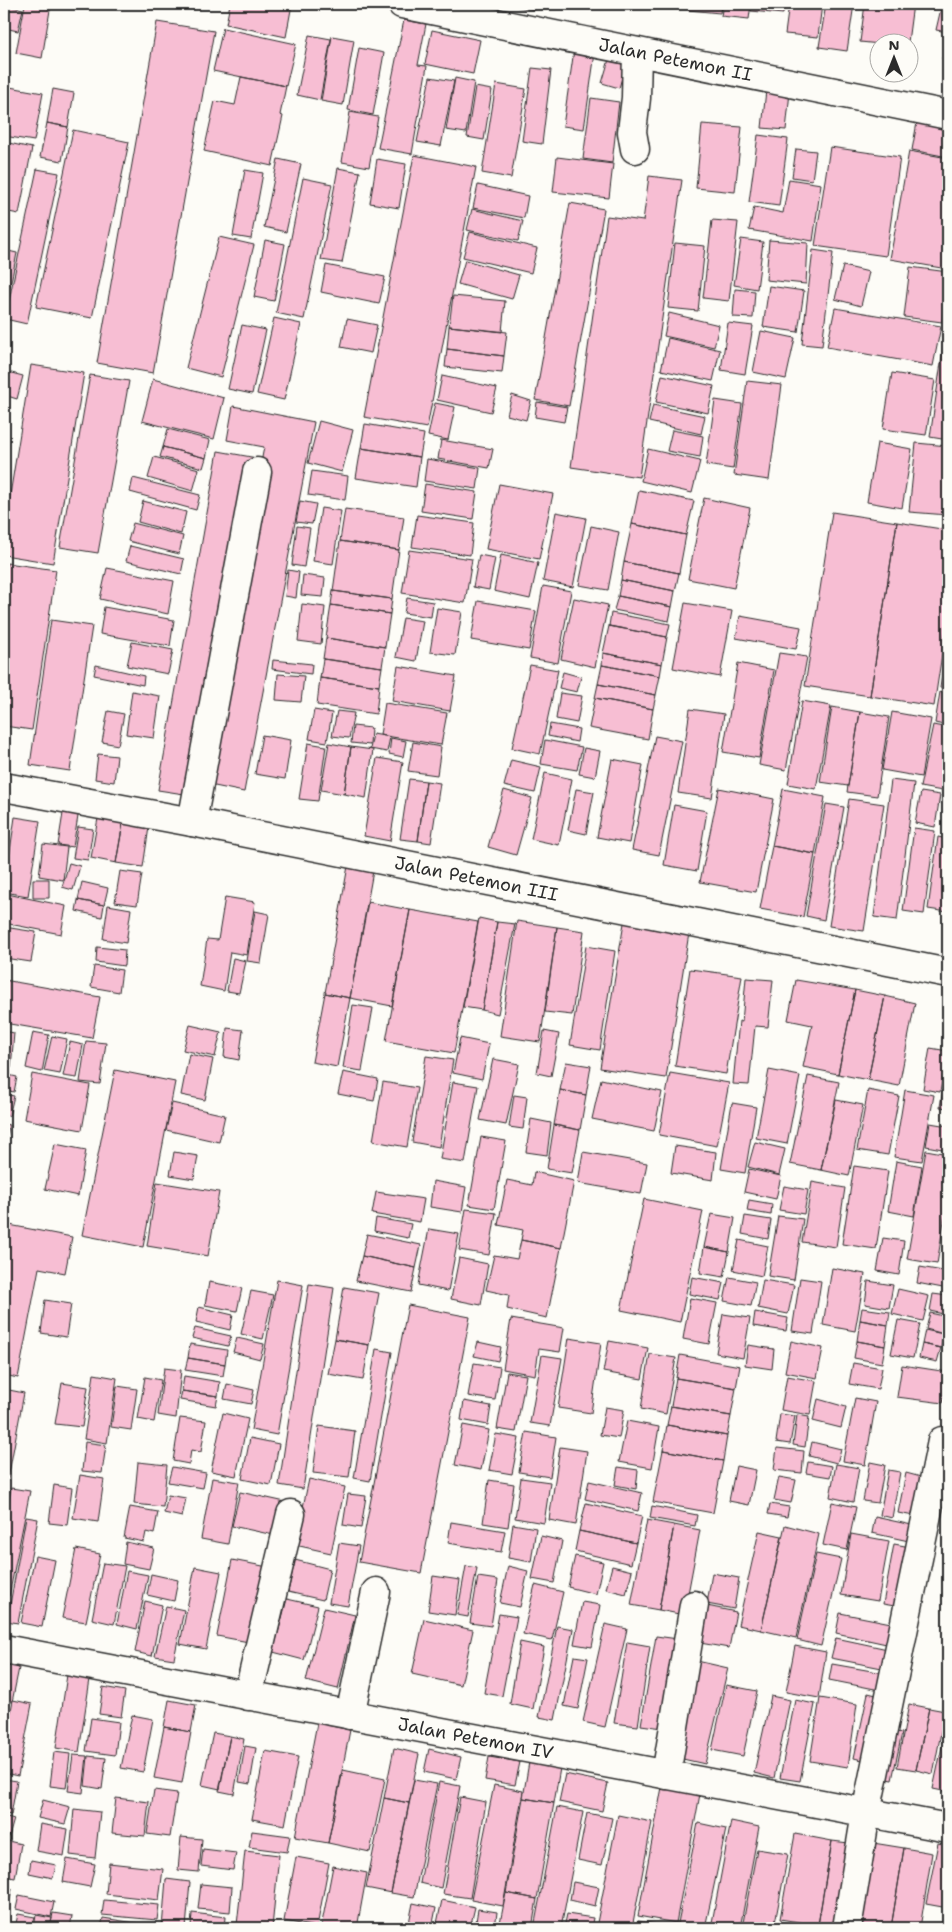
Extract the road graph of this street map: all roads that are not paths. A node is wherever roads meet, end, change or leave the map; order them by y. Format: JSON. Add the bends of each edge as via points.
{"nodes":[{"id":1,"x":402,"y":4,"type":"edge"},
{"id":2,"x":637,"y":52,"type":"junction"},
{"id":3,"x":948,"y":115,"type":"edge"},
{"id":4,"x":634,"y":148,"type":"dead end"},
{"id":5,"x":257,"y":472,"type":"dead end"},
{"id":6,"x":4,"y":789,"type":"edge"},
{"id":7,"x":192,"y":822,"type":"junction"},
{"id":8,"x":948,"y":973,"type":"edge"},
{"id":9,"x":942,"y":1441,"type":"dead end"},
{"id":10,"x":291,"y":1514,"type":"dead end"},
{"id":11,"x":376,"y":1592,"type":"dead end"},
{"id":12,"x":694,"y":1605,"type":"dead end"},
{"id":13,"x":4,"y":1649,"type":"edge"},
{"id":14,"x":248,"y":1696,"type":"junction"},
{"id":15,"x":350,"y":1715,"type":"junction"},
{"id":16,"x":666,"y":1775,"type":"junction"},
{"id":17,"x":866,"y":1813,"type":"junction"},
{"id":18,"x":948,"y":1828,"type":"edge"},
{"id":19,"x":847,"y":1928,"type":"edge"}],
"edges":[{"from":1,"to":2,"type":"street","name":"Jalan Petemon II"},
{"from":2,"to":3,"type":"street","name":"Jalan Petemon II"},
{"from":2,"to":4,"type":"street"},
{"from":5,"to":7,"type":"street"},
{"from":6,"to":7,"type":"street","name":"Jalan Petemon III"},
{"from":7,"to":8,"type":"street","name":"Jalan Petemon III"},
{"from":9,"to":17,"type":"street"},
{"from":10,"to":14,"type":"street"},
{"from":11,"to":15,"type":"street"},
{"from":12,"to":16,"type":"street"},
{"from":13,"to":14,"type":"street","name":"Jalan Petemon IV"},
{"from":14,"to":15,"type":"street","name":"Jalan Petemon IV"},
{"from":15,"to":16,"type":"street","name":"Jalan Petemon IV"},
{"from":16,"to":17,"type":"street","name":"Jalan Petemon IV"},
{"from":17,"to":18,"type":"street","name":"Jalan Petemon IV"},
{"from":17,"to":19,"type":"street"}]}
